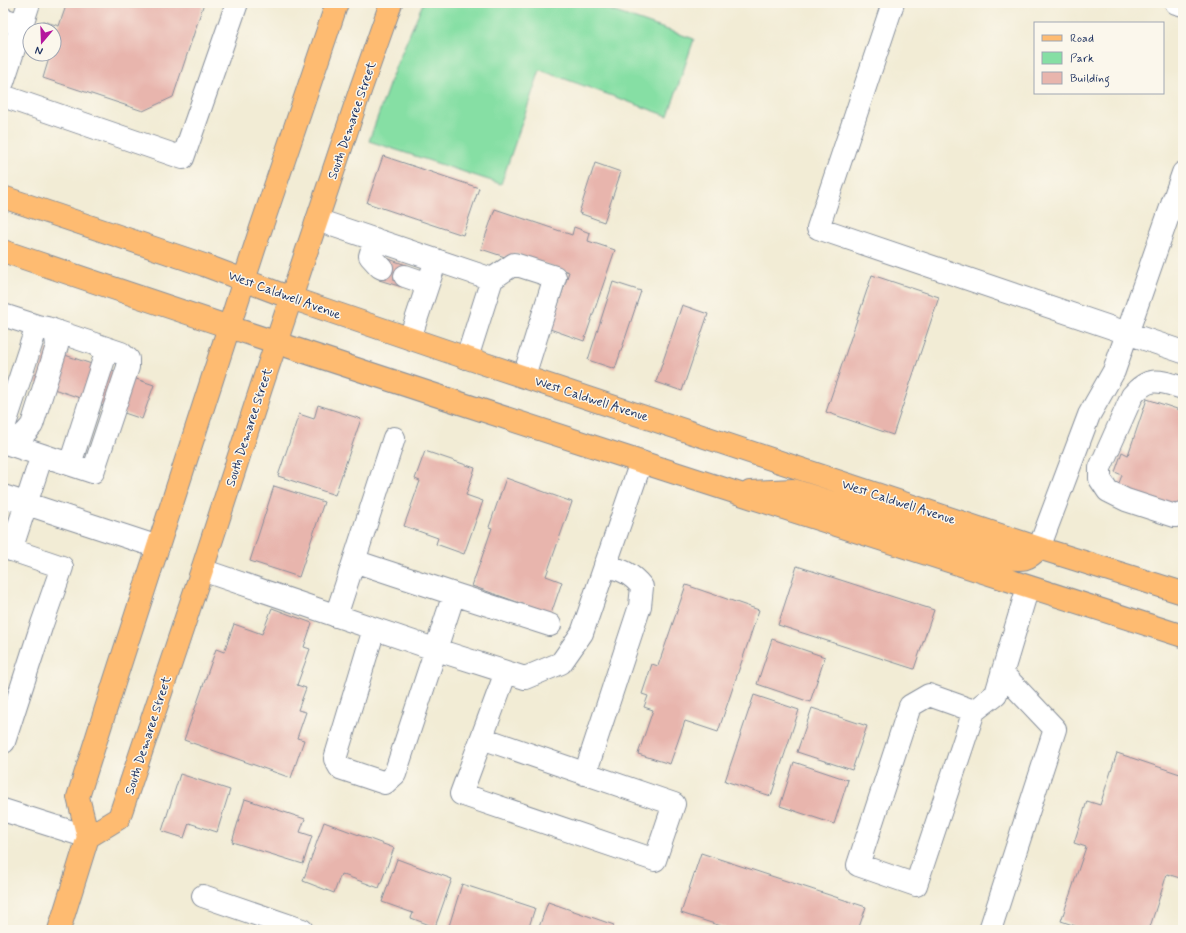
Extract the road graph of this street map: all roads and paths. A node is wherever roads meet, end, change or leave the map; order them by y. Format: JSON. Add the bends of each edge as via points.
{"nodes":[{"id":1,"x":29,"y":3,"type":"edge"},
{"id":2,"x":236,"y":3,"type":"edge"},
{"id":3,"x":337,"y":3,"type":"edge"},
{"id":4,"x":391,"y":3,"type":"edge"},
{"id":5,"x":893,"y":3,"type":"edge"},
{"id":6,"x":1176,"y":3,"type":"edge"},
{"id":7,"x":1183,"y":5,"type":"edge"},
{"id":8,"x":12,"y":22,"type":"edge"},
{"id":9,"x":3,"y":82,"type":"edge"},
{"id":10,"x":3,"y":96,"type":"edge"},
{"id":11,"x":1183,"y":173,"type":"edge"},
{"id":12,"x":3,"y":195,"type":"edge"},
{"id":13,"x":317,"y":220,"type":"junction"},
{"id":14,"x":375,"y":240,"type":"junction"},
{"id":15,"x":3,"y":251,"type":"edge"},
{"id":16,"x":436,"y":260,"type":"junction"},
{"id":17,"x":382,"y":268,"type":"dead end"},
{"id":18,"x":405,"y":276,"type":"dead end"},
{"id":19,"x":492,"y":279,"type":"junction"},
{"id":20,"x":244,"y":280,"type":"junction"},
{"id":21,"x":428,"y":284,"type":"junction"},
{"id":22,"x":291,"y":298,"type":"junction"},
{"id":23,"x":3,"y":315,"type":"edge"},
{"id":24,"x":229,"y":327,"type":"junction"},
{"id":25,"x":51,"y":330,"type":"junction"},
{"id":26,"x":1128,"y":333,"type":"junction"},
{"id":27,"x":410,"y":338,"type":"junction"},
{"id":28,"x":276,"y":342,"type":"junction"},
{"id":29,"x":103,"y":347,"type":"junction"},
{"id":30,"x":1183,"y":352,"type":"edge"},
{"id":31,"x":466,"y":358,"type":"junction"},
{"id":32,"x":524,"y":376,"type":"junction"},
{"id":33,"x":1183,"y":388,"type":"edge"},
{"id":34,"x":3,"y":430,"type":"edge"},
{"id":35,"x":394,"y":438,"type":"dead end"},
{"id":36,"x":3,"y":442,"type":"edge"},
{"id":37,"x":33,"y":452,"type":"junction"},
{"id":38,"x":641,"y":462,"type":"junction"},
{"id":39,"x":76,"y":466,"type":"junction"},
{"id":40,"x":735,"y":492,"type":"junction"},
{"id":41,"x":3,"y":496,"type":"edge"},
{"id":42,"x":26,"y":504,"type":"junction"},
{"id":43,"x":1183,"y":514,"type":"edge"},
{"id":44,"x":158,"y":547,"type":"junction"},
{"id":45,"x":7,"y":548,"type":"edge"},
{"id":46,"x":1039,"y":548,"type":"junction"},
{"id":47,"x":354,"y":561,"type":"junction"},
{"id":48,"x":605,"y":565,"type":"junction"},
{"id":49,"x":202,"y":570,"type":"junction"},
{"id":50,"x":1028,"y":587,"type":"junction"},
{"id":51,"x":1183,"y":593,"type":"edge"},
{"id":52,"x":454,"y":594,"type":"junction"},
{"id":53,"x":336,"y":616,"type":"junction"},
{"id":54,"x":550,"y":625,"type":"dead end"},
{"id":55,"x":374,"y":628,"type":"junction"},
{"id":56,"x":1183,"y":636,"type":"edge"},
{"id":57,"x":436,"y":650,"type":"junction"},
{"id":58,"x":506,"y":672,"type":"junction"},
{"id":59,"x":1002,"y":672,"type":"junction"},
{"id":60,"x":974,"y":711,"type":"junction"},
{"id":61,"x":482,"y":738,"type":"junction"},
{"id":62,"x":3,"y":742,"type":"edge"},
{"id":63,"x":586,"y":774,"type":"junction"},
{"id":64,"x":3,"y":810,"type":"edge"},
{"id":65,"x":88,"y":837,"type":"junction"},
{"id":66,"x":203,"y":896,"type":"dead end"},
{"id":67,"x":59,"y":930,"type":"edge"},
{"id":68,"x":302,"y":930,"type":"edge"},
{"id":69,"x":990,"y":930,"type":"edge"}],
"edges":[{"from":1,"to":8,"type":"street"},
{"from":2,"to":10,"type":"street","via":[[183,158]]},
{"from":3,"to":20,"type":"main road"},
{"from":4,"to":13,"type":"main road","name":"South Demaree Street"},
{"from":5,"to":26,"type":"street","via":[[818,228]]},
{"from":6,"to":7,"type":"street"},
{"from":8,"to":9,"type":"street"},
{"from":11,"to":26,"type":"street"},
{"from":12,"to":20,"type":"main road","name":"West Caldwell Avenue"},
{"from":13,"to":14,"type":"street"},
{"from":13,"to":22,"type":"main road","name":"South Demaree Street"},
{"from":14,"to":16,"type":"street"},
{"from":14,"to":17,"type":"street","via":[[370,256]]},
{"from":15,"to":24,"type":"main road"},
{"from":16,"to":19,"type":"street"},
{"from":16,"to":21,"type":"street"},
{"from":18,"to":21,"type":"street"},
{"from":19,"to":31,"type":"street"},
{"from":19,"to":32,"type":"street","via":[[514,264],[555,277]]},
{"from":20,"to":22,"type":"main road","name":"West Caldwell Avenue"},
{"from":20,"to":24,"type":"main road"},
{"from":21,"to":27,"type":"street"},
{"from":22,"to":27,"type":"main road","name":"West Caldwell Avenue"},
{"from":22,"to":28,"type":"main road","name":"South Demaree Street"},
{"from":23,"to":25,"type":"street"},
{"from":24,"to":28,"type":"main road"},
{"from":24,"to":44,"type":"main road"},
{"from":25,"to":29,"type":"street"},
{"from":25,"to":34,"type":"street"},
{"from":25,"to":36,"type":"street","via":[[56,337],[57,346],[32,425],[25,434]]},
{"from":25,"to":37,"type":"street","via":[[71,341],[72,351],[43,437]]},
{"from":26,"to":30,"type":"street"},
{"from":26,"to":46,"type":"street","via":[[1114,371],[1089,415]]},
{"from":27,"to":31,"type":"main road","name":"West Caldwell Avenue"},
{"from":28,"to":38,"type":"main road"},
{"from":28,"to":49,"type":"main road","name":"South Demaree Street"},
{"from":29,"to":39,"type":"street","via":[[104,359]]},
{"from":29,"to":39,"type":"street","via":[[122,353],[128,359],[128,367],[93,472]]},
{"from":31,"to":32,"type":"main road","name":"West Caldwell Avenue"},
{"from":32,"to":46,"type":"main road","name":"West Caldwell Avenue"},
{"from":33,"to":43,"type":"street","via":[[1164,382],[1151,382],[1139,386],[1132,396],[1100,468],[1100,479],[1108,491],[1126,500],[1175,516]]},
{"from":35,"to":47,"type":"street"},
{"from":36,"to":37,"type":"street"},
{"from":37,"to":39,"type":"street"},
{"from":37,"to":42,"type":"street"},
{"from":38,"to":40,"type":"main road"},
{"from":38,"to":48,"type":"street"},
{"from":40,"to":46,"type":"main road","via":[[793,490],[1005,558],[1025,559]]},
{"from":40,"to":50,"type":"main road"},
{"from":41,"to":42,"type":"street"},
{"from":42,"to":44,"type":"street"},
{"from":42,"to":45,"type":"street"},
{"from":44,"to":65,"type":"main road","via":[[78,798]]},
{"from":45,"to":62,"type":"street","via":[[62,567]]},
{"from":46,"to":51,"type":"main road","name":"West Caldwell Avenue"},
{"from":47,"to":52,"type":"street"},
{"from":47,"to":53,"type":"street"},
{"from":48,"to":58,"type":"street","via":[[582,633],[561,663],[525,678]]},
{"from":48,"to":63,"type":"street","via":[[623,570],[635,578],[642,587],[640,606]]},
{"from":49,"to":53,"type":"street"},
{"from":49,"to":65,"type":"main road","name":"South Demaree Street","via":[[120,818]]},
{"from":50,"to":56,"type":"main road"},
{"from":50,"to":59,"type":"street"},
{"from":52,"to":54,"type":"street"},
{"from":52,"to":57,"type":"street"},
{"from":53,"to":55,"type":"street"},
{"from":55,"to":57,"type":"street"},
{"from":55,"to":57,"type":"street","via":[[335,759],[340,768],[385,783],[395,774]]},
{"from":57,"to":58,"type":"street"},
{"from":58,"to":61,"type":"street"},
{"from":59,"to":60,"type":"street","via":[[996,694]]},
{"from":59,"to":69,"type":"street","via":[[1055,729]]},
{"from":60,"to":60,"type":"street","via":[[916,885],[858,865],[910,706],[929,695]]},
{"from":61,"to":63,"type":"street"},
{"from":61,"to":63,"type":"street","via":[[461,794],[655,860],[674,804]]},
{"from":64,"to":65,"type":"street"},
{"from":65,"to":67,"type":"main road"},
{"from":66,"to":68,"type":"street"}]}
